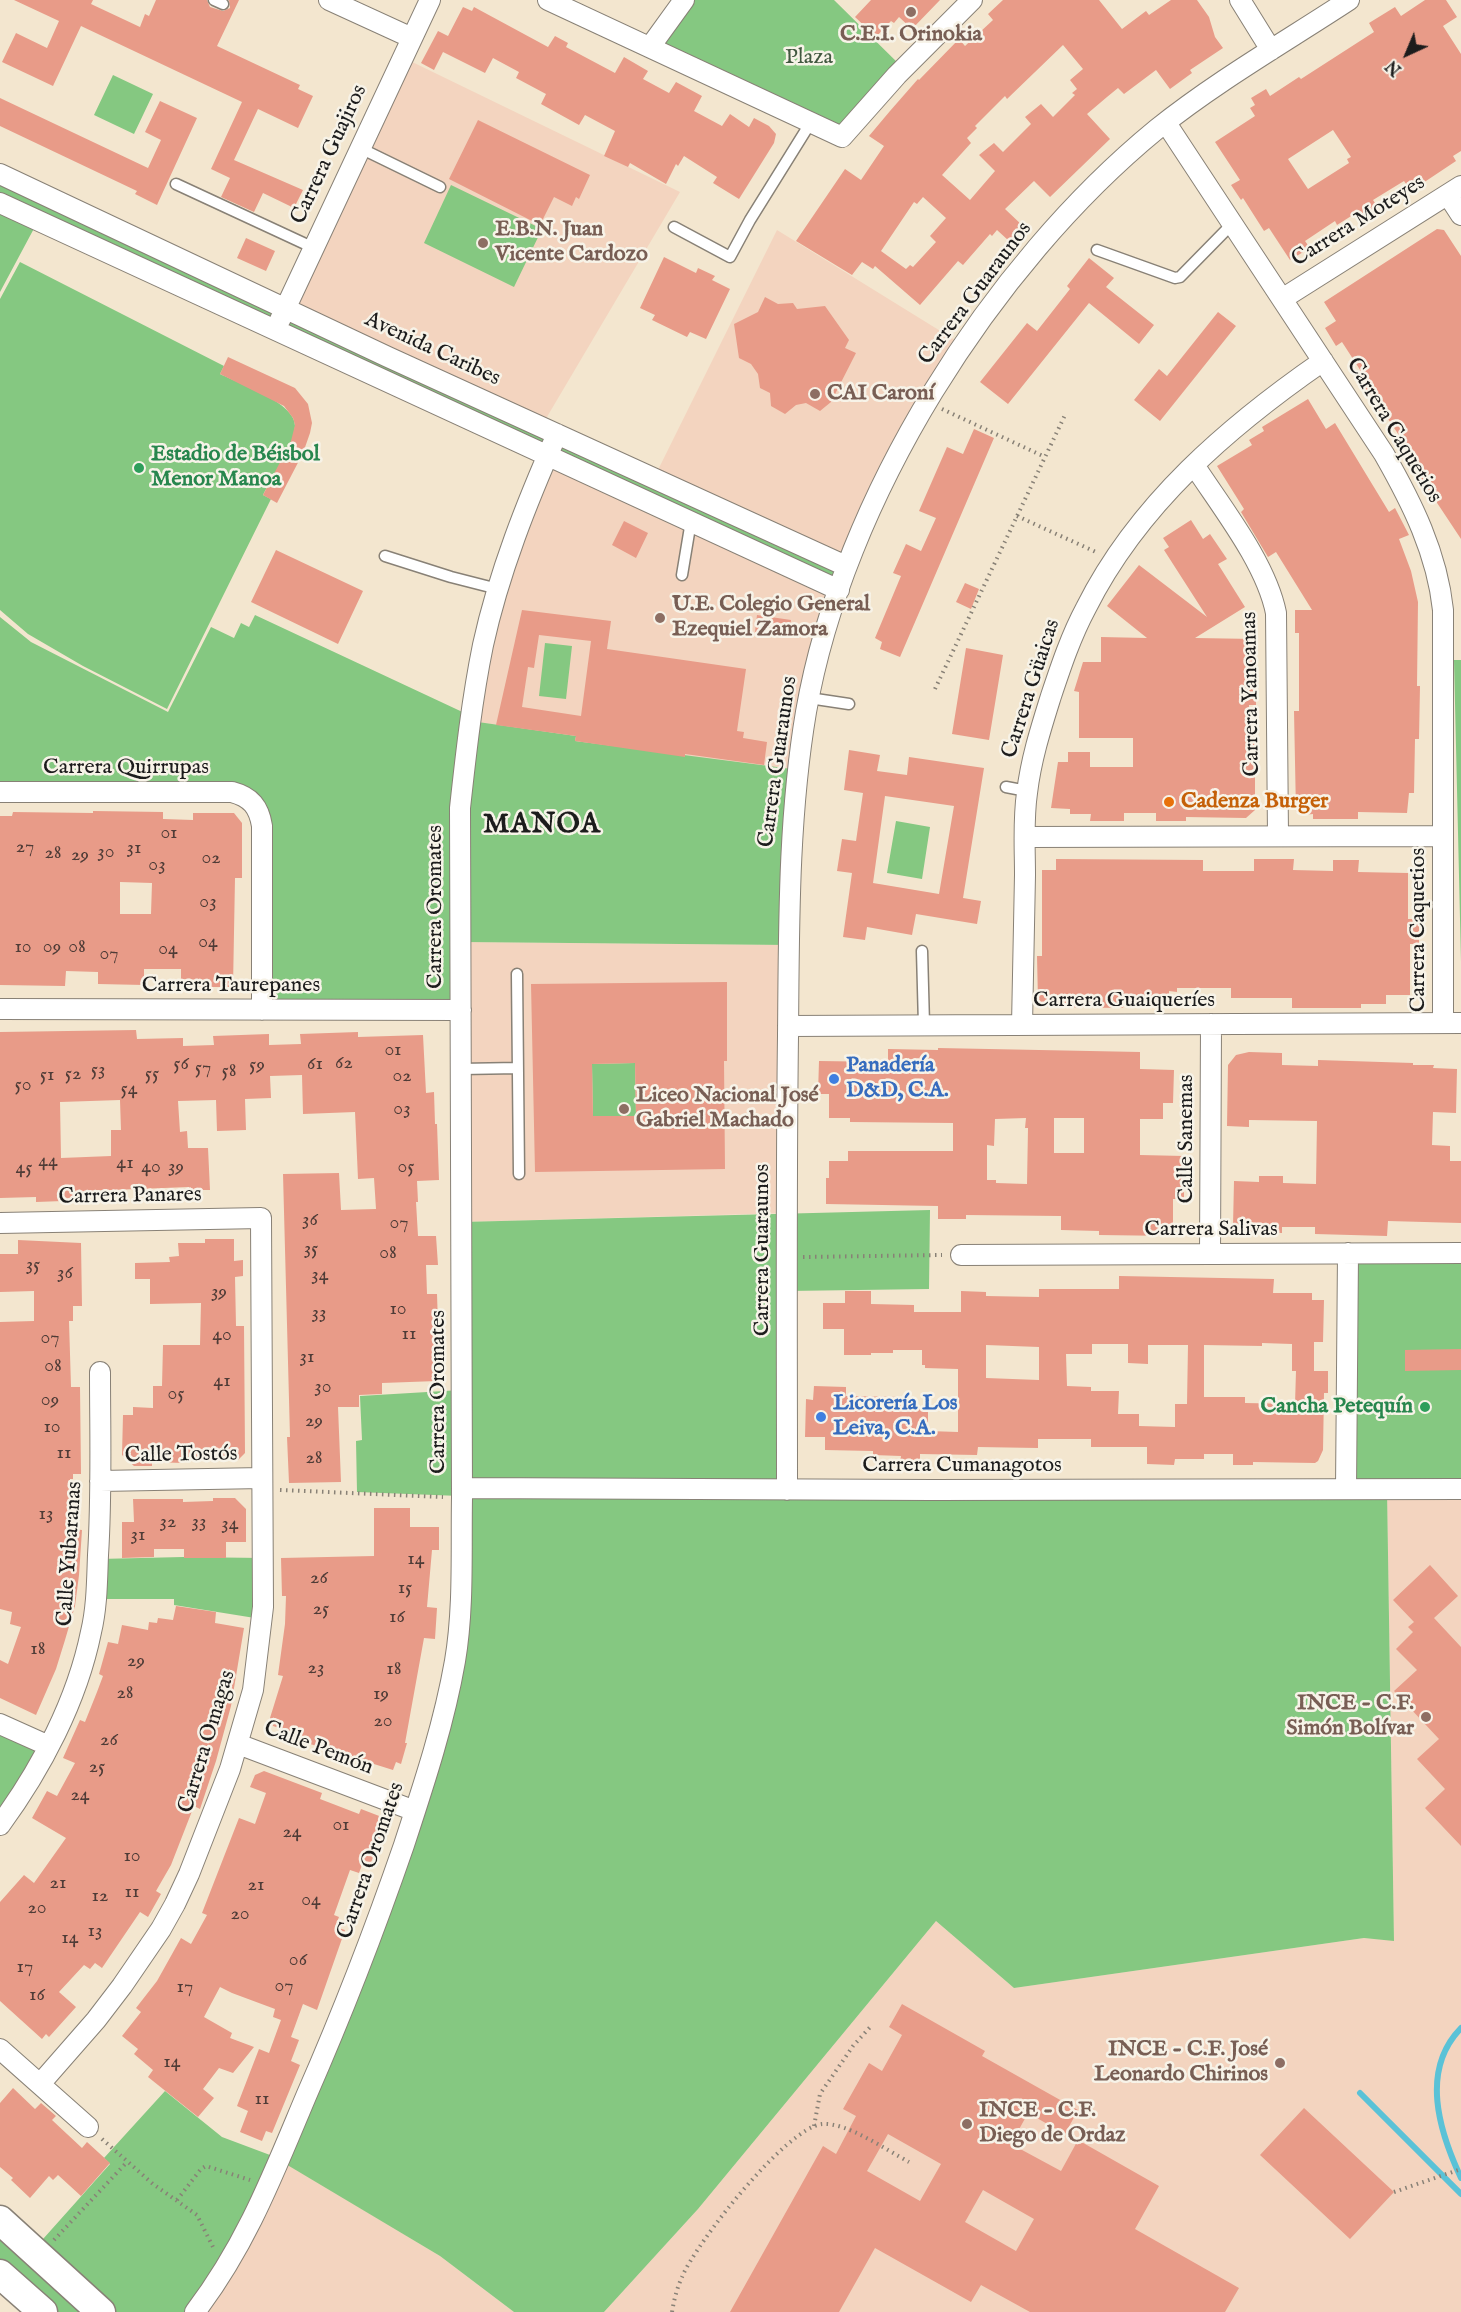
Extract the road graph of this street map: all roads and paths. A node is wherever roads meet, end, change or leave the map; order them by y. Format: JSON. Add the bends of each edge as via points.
{"nodes":[{"id":1,"x":329,"y":0,"type":"edge"},
{"id":2,"x":430,"y":0,"type":"edge"},
{"id":3,"x":548,"y":0,"type":"edge"},
{"id":4,"x":684,"y":0,"type":"edge"},
{"id":5,"x":972,"y":0,"type":"edge"},
{"id":6,"x":1240,"y":0,"type":"edge"},
{"id":7,"x":1349,"y":0,"type":"edge"},
{"id":8,"x":412,"y":38,"type":"junction"},
{"id":9,"x":650,"y":47,"type":"junction"},
{"id":10,"x":1271,"y":50,"type":"junction"},
{"id":11,"x":811,"y":122,"type":"junction"},
{"id":12,"x":1166,"y":123,"type":"junction"},
{"id":13,"x":360,"y":148,"type":"junction"},
{"id":14,"x":5,"y":177,"type":"edge"},
{"id":15,"x":176,"y":184,"type":"dead end"},
{"id":16,"x":440,"y":187,"type":"dead end"},
{"id":17,"x":1455,"y":190,"type":"edge"},
{"id":18,"x":0,"y":202,"type":"edge"},
{"id":19,"x":1461,"y":215,"type":"edge"},
{"id":20,"x":1233,"y":223,"type":"junction"},
{"id":21,"x":674,"y":227,"type":"dead end"},
{"id":22,"x":314,"y":248,"type":"junction"},
{"id":23,"x":1097,"y":250,"type":"dead end"},
{"id":24,"x":1282,"y":299,"type":"junction"},
{"id":25,"x":285,"y":309,"type":"junction"},
{"id":26,"x":275,"y":330,"type":"junction"},
{"id":27,"x":1323,"y":361,"type":"junction"},
{"id":28,"x":928,"y":403,"type":"junction"},
{"id":29,"x":1065,"y":415,"type":"dead end"},
{"id":30,"x":556,"y":434,"type":"junction"},
{"id":31,"x":547,"y":456,"type":"junction"},
{"id":32,"x":1045,"y":456,"type":"junction"},
{"id":33,"x":1194,"y":465,"type":"junction"},
{"id":34,"x":1017,"y":516,"type":"junction"},
{"id":35,"x":691,"y":521,"type":"junction"},
{"id":36,"x":385,"y":556,"type":"dead end"},
{"id":37,"x":1114,"y":561,"type":"junction"},
{"id":38,"x":846,"y":566,"type":"junction"},
{"id":39,"x":682,"y":575,"type":"dead end"},
{"id":40,"x":498,"y":589,"type":"junction"},
{"id":41,"x":839,"y":590,"type":"junction"},
{"id":42,"x":1452,"y":646,"type":"edge"},
{"id":43,"x":935,"y":689,"type":"dead end"},
{"id":44,"x":809,"y":698,"type":"junction"},
{"id":45,"x":849,"y":704,"type":"dead end"},
{"id":46,"x":1006,"y":787,"type":"dead end"},
{"id":47,"x":1027,"y":791,"type":"junction"},
{"id":48,"x":0,"y":792,"type":"edge"},
{"id":49,"x":1278,"y":836,"type":"junction"},
{"id":50,"x":1442,"y":836,"type":"junction"},
{"id":51,"x":1025,"y":837,"type":"junction"},
{"id":52,"x":922,"y":951,"type":"dead end"},
{"id":53,"x":517,"y":974,"type":"dead end"},
{"id":54,"x":0,"y":1009,"type":"edge"},
{"id":55,"x":262,"y":1010,"type":"junction"},
{"id":56,"x":461,"y":1010,"type":"junction"},
{"id":57,"x":1452,"y":1023,"type":"edge"},
{"id":58,"x":1211,"y":1024,"type":"junction"},
{"id":59,"x":924,"y":1025,"type":"junction"},
{"id":60,"x":1022,"y":1025,"type":"junction"},
{"id":61,"x":788,"y":1026,"type":"junction"},
{"id":62,"x":518,"y":1068,"type":"junction"},
{"id":63,"x":461,"y":1069,"type":"junction"},
{"id":64,"x":519,"y":1174,"type":"dead end"},
{"id":65,"x":261,"y":1218,"type":"joint"},
{"id":66,"x":0,"y":1223,"type":"edge"},
{"id":67,"x":1348,"y":1253,"type":"junction"},
{"id":68,"x":1461,"y":1253,"type":"edge"},
{"id":69,"x":1210,"y":1254,"type":"junction"},
{"id":70,"x":961,"y":1255,"type":"joint"},
{"id":71,"x":787,"y":1258,"type":"junction"},
{"id":72,"x":100,"y":1372,"type":"dead end"},
{"id":73,"x":100,"y":1481,"type":"junction"},
{"id":74,"x":262,"y":1484,"type":"junction"},
{"id":75,"x":1346,"y":1488,"type":"junction"},
{"id":76,"x":1461,"y":1489,"type":"edge"},
{"id":77,"x":787,"y":1490,"type":"junction"},
{"id":78,"x":462,"y":1493,"type":"junction"},
{"id":79,"x":0,"y":1724,"type":"edge"},
{"id":80,"x":238,"y":1744,"type":"junction"},
{"id":81,"x":49,"y":1746,"type":"junction"},
{"id":82,"x":415,"y":1811,"type":"junction"},
{"id":83,"x":0,"y":1826,"type":"edge"},
{"id":84,"x":872,"y":2025,"type":"dead end"},
{"id":85,"x":0,"y":2049,"type":"edge"},
{"id":86,"x":40,"y":2084,"type":"junction"},
{"id":87,"x":814,"y":2126,"type":"junction"},
{"id":88,"x":88,"y":2127,"type":"joint"},
{"id":89,"x":127,"y":2162,"type":"junction"},
{"id":90,"x":909,"y":2162,"type":"dead end"},
{"id":91,"x":1461,"y":2169,"type":"edge"},
{"id":92,"x":268,"y":2185,"type":"junction"},
{"id":93,"x":1394,"y":2192,"type":"dead end"},
{"id":94,"x":177,"y":2201,"type":"junction"},
{"id":95,"x":0,"y":2220,"type":"edge"},
{"id":96,"x":40,"y":2256,"type":"junction"},
{"id":97,"x":0,"y":2274,"type":"edge"},
{"id":98,"x":221,"y":2276,"type":"junction"},
{"id":99,"x":42,"y":2312,"type":"edge"},
{"id":100,"x":101,"y":2312,"type":"edge"},
{"id":101,"x":195,"y":2312,"type":"edge"},
{"id":102,"x":672,"y":2312,"type":"edge"}],
"edges":[{"from":1,"to":8,"type":"street"},
{"from":2,"to":8,"type":"street","name":"Carrera Guajiros"},
{"from":3,"to":9,"type":"street"},
{"from":4,"to":9,"type":"street"},
{"from":5,"to":11,"type":"street","via":[[842,137]]},
{"from":6,"to":10,"type":"street"},
{"from":7,"to":10,"type":"street","name":"Carrera Guaraunos"},
{"from":8,"to":13,"type":"street","name":"Carrera Guajiros"},
{"from":9,"to":11,"type":"street"},
{"from":10,"to":12,"type":"street","name":"Carrera Guaraunos"},
{"from":11,"to":21,"type":"lane","via":[[730,257]]},
{"from":12,"to":20,"type":"street","name":"Carrera Caquetios"},
{"from":12,"to":28,"type":"street","name":"Carrera Guaraunos","via":[[1112,170],[1026,262],[971,333]]},
{"from":13,"to":16,"type":"lane"},
{"from":13,"to":22,"type":"street","name":"Carrera Guajiros"},
{"from":14,"to":18,"type":"street"},
{"from":14,"to":25,"type":"street","name":"Avenida Caribes"},
{"from":15,"to":22,"type":"lane"},
{"from":17,"to":19,"type":"street"},
{"from":17,"to":24,"type":"street","name":"Carrera Moteyes"},
{"from":18,"to":26,"type":"street"},
{"from":20,"to":23,"type":"lane","via":[[1180,278]]},
{"from":20,"to":24,"type":"street","name":"Carrera Caquetios"},
{"from":22,"to":25,"type":"street","name":"Carrera Guajiros"},
{"from":24,"to":27,"type":"street","name":"Carrera Caquetios"},
{"from":25,"to":26,"type":"street","name":"Carrera Guajiros"},
{"from":25,"to":30,"type":"street","name":"Avenida Caribes"},
{"from":26,"to":31,"type":"street"},
{"from":27,"to":33,"type":"street","name":"Carrera Güaicas","via":[[1261,406]]},
{"from":27,"to":42,"type":"street","name":"Carrera Caquetios","via":[[1384,454],[1418,519],[1437,570]]},
{"from":28,"to":32,"type":"path"},
{"from":28,"to":38,"type":"street","name":"Carrera Guaraunos","via":[[870,511]]},
{"from":29,"to":32,"type":"path"},
{"from":30,"to":31,"type":"street","name":"Carrera Oromates"},
{"from":30,"to":38,"type":"street","name":"Avenida Caribes"},
{"from":31,"to":35,"type":"street"},
{"from":31,"to":40,"type":"street","name":"Carrera Oromates"},
{"from":32,"to":34,"type":"path"},
{"from":33,"to":37,"type":"street","name":"Carrera Güaicas","via":[[1137,528]]},
{"from":33,"to":49,"type":"street","name":"Carrera Yanoamas","via":[[1257,564],[1273,597]]},
{"from":34,"to":37,"type":"path"},
{"from":34,"to":43,"type":"path"},
{"from":35,"to":39,"type":"lane"},
{"from":35,"to":41,"type":"street"},
{"from":36,"to":40,"type":"lane"},
{"from":37,"to":47,"type":"street","name":"Carrera Güaicas","via":[[1086,606],[1061,664],[1034,750]]},
{"from":38,"to":41,"type":"street","name":"Carrera Guaraunos"},
{"from":40,"to":56,"type":"street","name":"Carrera Oromates","via":[[476,689],[460,808]]},
{"from":41,"to":44,"type":"street","name":"Carrera Guaraunos"},
{"from":42,"to":50,"type":"street","name":"Carrera Caquetios"},
{"from":44,"to":45,"type":"lane"},
{"from":44,"to":61,"type":"street","name":"Carrera Guaraunos","via":[[789,871]]},
{"from":46,"to":47,"type":"lane"},
{"from":47,"to":51,"type":"street","name":"Carrera Güaicas"},
{"from":48,"to":55,"type":"street","name":"Carrera Quirrupas","via":[[232,792],[250,799],[261,816],[262,826]]},
{"from":49,"to":50,"type":"street"},
{"from":49,"to":51,"type":"street"},
{"from":50,"to":57,"type":"street","name":"Carrera Caquetios"},
{"from":51,"to":60,"type":"street","name":"Carrera Güaicas"},
{"from":52,"to":59,"type":"lane"},
{"from":53,"to":62,"type":"lane"},
{"from":54,"to":55,"type":"street","name":"Carrera Taurepanes"},
{"from":55,"to":56,"type":"street","name":"Carrera Taurepanes"},
{"from":56,"to":63,"type":"street","name":"Carrera Oromates"},
{"from":57,"to":58,"type":"street","name":"Carrera Guaiqueríes"},
{"from":58,"to":60,"type":"street","name":"Carrera Guaiqueríes"},
{"from":58,"to":69,"type":"street","name":"Calle Sanemas"},
{"from":59,"to":60,"type":"street","name":"Carrera Guaiqueríes"},
{"from":59,"to":61,"type":"street","name":"Carrera Guaiqueríes"},
{"from":61,"to":71,"type":"street","name":"Carrera Guaraunos"},
{"from":62,"to":63,"type":"lane"},
{"from":62,"to":64,"type":"lane"},
{"from":63,"to":78,"type":"street","name":"Carrera Oromates"},
{"from":65,"to":66,"type":"street","name":"Carrera Panares"},
{"from":65,"to":74,"type":"street","name":"Carrera Omagas"},
{"from":67,"to":68,"type":"street","name":"Carrera Salivas"},
{"from":67,"to":69,"type":"street","name":"Carrera Salivas"},
{"from":67,"to":75,"type":"street"},
{"from":69,"to":70,"type":"street","name":"Carrera Salivas"},
{"from":70,"to":71,"type":"path"},
{"from":71,"to":77,"type":"street","name":"Carrera Guaraunos"},
{"from":72,"to":73,"type":"street","name":"Calle Yubaranas"},
{"from":73,"to":74,"type":"street","name":"Calle Tostós"},
{"from":73,"to":81,"type":"street","name":"Calle Yubaranas","via":[[96,1602],[91,1633],[73,1691]]},
{"from":74,"to":78,"type":"path"},
{"from":74,"to":80,"type":"street","name":"Carrera Omagas","via":[[263,1607],[253,1689]]},
{"from":75,"to":76,"type":"street","name":"Carrera Cumanagotos"},
{"from":75,"to":77,"type":"street","name":"Carrera Cumanagotos"},
{"from":77,"to":78,"type":"street","name":"Carrera Cumanagotos"},
{"from":78,"to":82,"type":"street","name":"Carrera Oromates","via":[[455,1658],[444,1716]]},
{"from":79,"to":81,"type":"street"},
{"from":80,"to":82,"type":"street","name":"Calle Pemón"},
{"from":80,"to":86,"type":"street","name":"Carrera Omagas","via":[[189,1874],[161,1929],[96,2020]]},
{"from":81,"to":83,"type":"street","name":"Calle Yubaranas"},
{"from":82,"to":92,"type":"street","name":"Carrera Oromates","via":[[344,2010]]},
{"from":84,"to":87,"type":"path","via":[[820,2094]]},
{"from":85,"to":86,"type":"street"},
{"from":86,"to":88,"type":"street"},
{"from":87,"to":90,"type":"path","via":[[832,2124],[849,2130]]},
{"from":87,"to":102,"type":"path","via":[[786,2145],[723,2214],[682,2276]]},
{"from":88,"to":89,"type":"path"},
{"from":89,"to":94,"type":"path"},
{"from":89,"to":96,"type":"path"},
{"from":91,"to":93,"type":"path"},
{"from":92,"to":94,"type":"path","via":[[206,2166]]},
{"from":92,"to":98,"type":"street","name":"Carrera Oromates"},
{"from":94,"to":98,"type":"path","via":[[190,2208],[203,2224]]},
{"from":95,"to":96,"type":"street"},
{"from":96,"to":100,"type":"street"},
{"from":97,"to":99,"type":"street"},
{"from":98,"to":101,"type":"street","name":"Carrera Oromates"}]}
